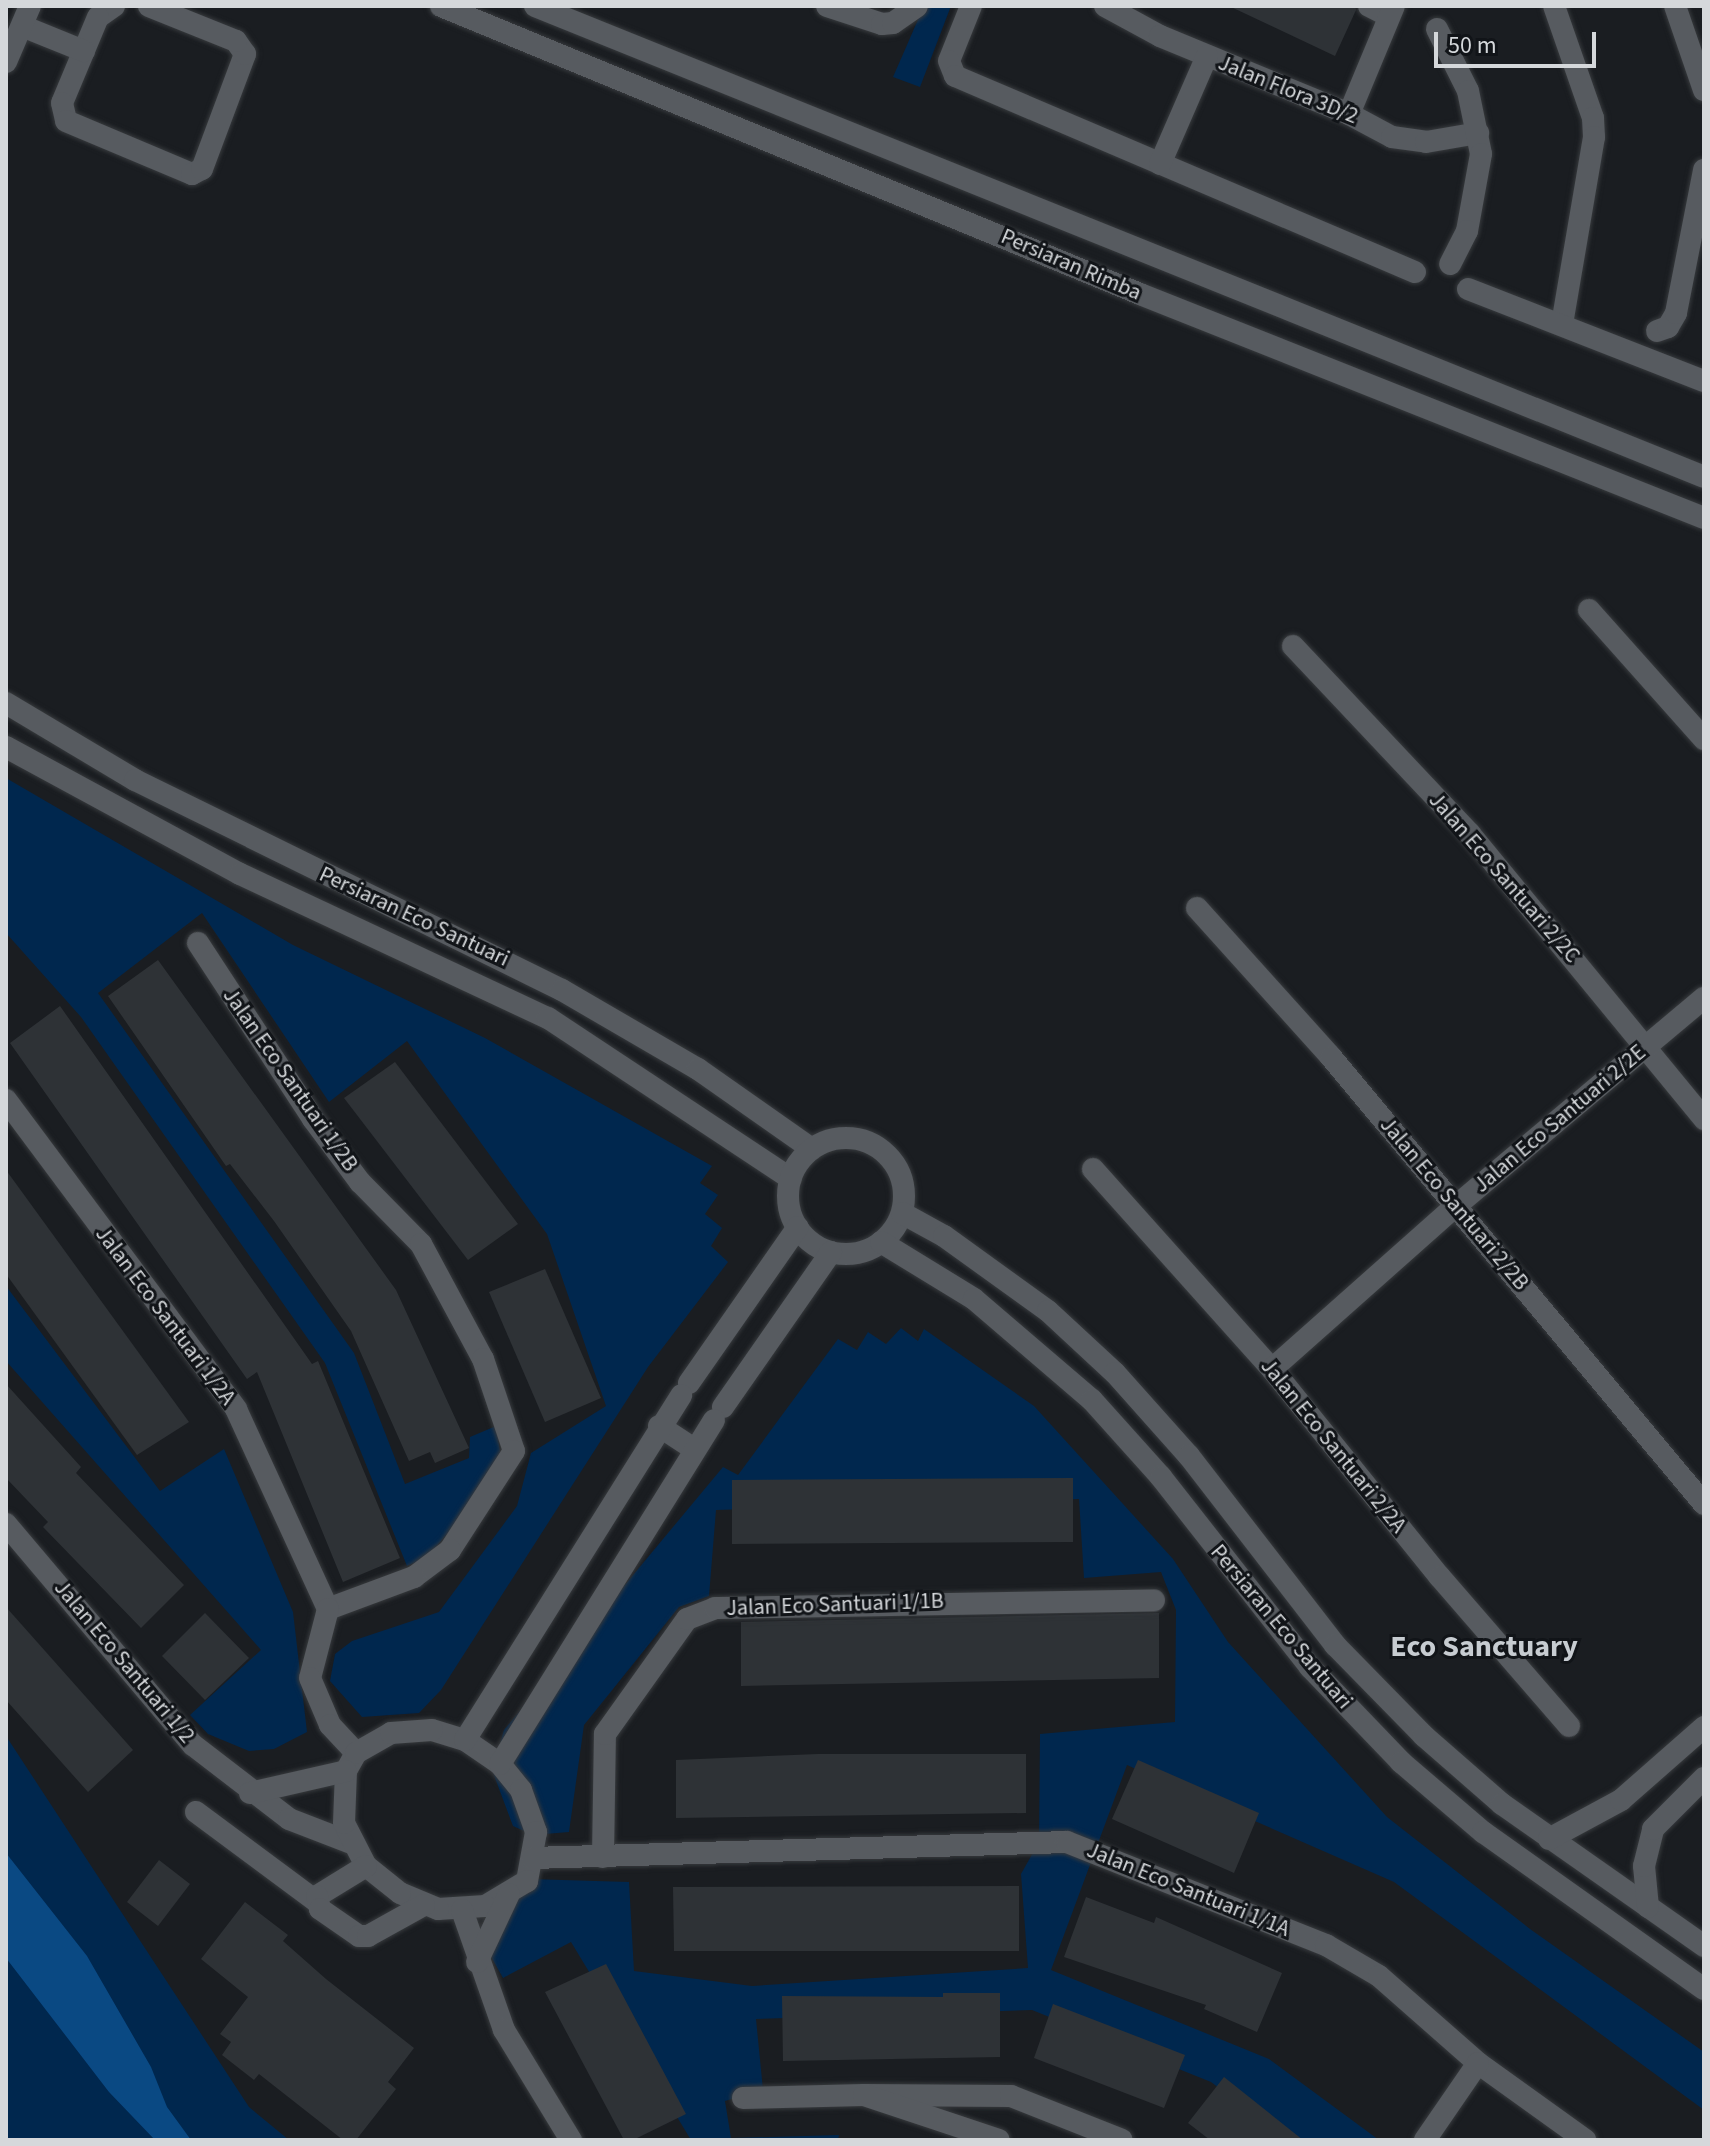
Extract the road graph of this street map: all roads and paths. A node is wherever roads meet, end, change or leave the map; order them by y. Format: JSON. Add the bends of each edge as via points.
{"nodes":[{"id":1,"x":114,"y":6,"type":"edge"},
{"id":2,"x":149,"y":6,"type":"edge"},
{"id":3,"x":441,"y":6,"type":"edge"},
{"id":4,"x":535,"y":6,"type":"edge"},
{"id":5,"x":827,"y":6,"type":"edge"},
{"id":6,"x":917,"y":6,"type":"edge"},
{"id":7,"x":971,"y":6,"type":"edge"},
{"id":8,"x":1105,"y":6,"type":"edge"},
{"id":9,"x":1369,"y":6,"type":"edge"},
{"id":10,"x":1554,"y":6,"type":"edge"},
{"id":11,"x":1675,"y":6,"type":"edge"},
{"id":12,"x":1392,"y":11,"type":"edge"},
{"id":13,"x":26,"y":16,"type":"edge"},
{"id":14,"x":1437,"y":29,"type":"dead end"},
{"id":15,"x":84,"y":51,"type":"junction"},
{"id":16,"x":8,"y":53,"type":"edge"},
{"id":17,"x":1207,"y":56,"type":"junction"},
{"id":18,"x":1704,"y":90,"type":"edge"},
{"id":19,"x":1349,"y":114,"type":"junction"},
{"id":20,"x":1478,"y":133,"type":"junction"},
{"id":21,"x":1160,"y":164,"type":"junction"},
{"id":22,"x":1704,"y":170,"type":"edge"},
{"id":23,"x":1450,"y":264,"type":"dead end"},
{"id":24,"x":1415,"y":272,"type":"dead end"},
{"id":25,"x":1468,"y":289,"type":"dead end"},
{"id":26,"x":1562,"y":324,"type":"junction"},
{"id":27,"x":1657,"y":331,"type":"dead end"},
{"id":28,"x":1704,"y":381,"type":"edge"},
{"id":29,"x":1704,"y":477,"type":"edge"},
{"id":30,"x":1704,"y":518,"type":"edge"},
{"id":31,"x":1589,"y":610,"type":"dead end"},
{"id":32,"x":1293,"y":646,"type":"dead end"},
{"id":33,"x":6,"y":703,"type":"edge"},
{"id":34,"x":1704,"y":739,"type":"edge"},
{"id":35,"x":6,"y":747,"type":"edge"},
{"id":36,"x":1197,"y":908,"type":"dead end"},
{"id":37,"x":198,"y":943,"type":"dead end"},
{"id":38,"x":1704,"y":998,"type":"edge"},
{"id":39,"x":1647,"y":1047,"type":"junction"},
{"id":40,"x":6,"y":1100,"type":"edge"},
{"id":41,"x":1704,"y":1119,"type":"edge"},
{"id":42,"x":812,"y":1149,"type":"junction"},
{"id":43,"x":1093,"y":1169,"type":"dead end"},
{"id":44,"x":791,"y":1179,"type":"junction"},
{"id":45,"x":1457,"y":1205,"type":"junction"},
{"id":46,"x":902,"y":1213,"type":"junction"},
{"id":47,"x":798,"y":1227,"type":"junction"},
{"id":48,"x":881,"y":1242,"type":"junction"},
{"id":49,"x":831,"y":1252,"type":"junction"},
{"id":50,"x":1272,"y":1369,"type":"junction"},
{"id":51,"x":659,"y":1426,"type":"junction"},
{"id":52,"x":694,"y":1449,"type":"junction"},
{"id":53,"x":1704,"y":1504,"type":"edge"},
{"id":54,"x":6,"y":1524,"type":"edge"},
{"id":55,"x":1154,"y":1600,"type":"dead end"},
{"id":56,"x":328,"y":1609,"type":"junction"},
{"id":57,"x":330,"y":1725,"type":"junction"},
{"id":58,"x":1569,"y":1726,"type":"dead end"},
{"id":59,"x":1704,"y":1727,"type":"edge"},
{"id":60,"x":391,"y":1733,"type":"junction"},
{"id":61,"x":465,"y":1740,"type":"junction"},
{"id":62,"x":351,"y":1762,"type":"junction"},
{"id":63,"x":500,"y":1764,"type":"junction"},
{"id":64,"x":1647,"y":1777,"type":"junction"},
{"id":65,"x":1704,"y":1778,"type":"edge"},
{"id":66,"x":250,"y":1793,"type":"junction"},
{"id":67,"x":1672,"y":1805,"type":"junction"},
{"id":68,"x":196,"y":1812,"type":"dead end"},
{"id":69,"x":1549,"y":1839,"type":"junction"},
{"id":70,"x":351,"y":1843,"type":"junction"},
{"id":71,"x":603,"y":1857,"type":"junction"},
{"id":72,"x":532,"y":1858,"type":"junction"},
{"id":73,"x":366,"y":1866,"type":"junction"},
{"id":74,"x":509,"y":1894,"type":"junction"},
{"id":75,"x":317,"y":1902,"type":"junction"},
{"id":76,"x":424,"y":1905,"type":"junction"},
{"id":77,"x":1648,"y":1907,"type":"junction"},
{"id":78,"x":462,"y":1910,"type":"junction"},
{"id":79,"x":1704,"y":1946,"type":"edge"},
{"id":80,"x":477,"y":1962,"type":"junction"},
{"id":81,"x":1704,"y":1989,"type":"edge"},
{"id":82,"x":1478,"y":2063,"type":"junction"},
{"id":83,"x":864,"y":2095,"type":"junction"},
{"id":84,"x":743,"y":2098,"type":"dead end"},
{"id":85,"x":571,"y":2140,"type":"edge"},
{"id":86,"x":999,"y":2140,"type":"edge"},
{"id":87,"x":1122,"y":2140,"type":"edge"},
{"id":88,"x":1425,"y":2140,"type":"edge"},
{"id":89,"x":1585,"y":2140,"type":"edge"}],
"edges":[{"from":1,"to":15,"type":"street","via":[[98,17]]},
{"from":2,"to":15,"type":"street","via":[[236,41],[245,54],[202,169],[192,174],[177,171],[66,121],[62,103]]},
{"from":3,"to":30,"type":"street","name":"Persiaran Rimba","via":[[1140,294]]},
{"from":4,"to":29,"type":"street","name":"Persiaran Rimba"},
{"from":5,"to":6,"type":"street","via":[[882,24],[893,23]]},
{"from":7,"to":21,"type":"street","via":[[949,61],[955,76]]},
{"from":8,"to":17,"type":"street","name":"Jalan Flora 3D/2"},
{"from":9,"to":12,"type":"street"},
{"from":10,"to":26,"type":"street","via":[[1593,118],[1594,137]]},
{"from":11,"to":18,"type":"street"},
{"from":12,"to":19,"type":"street"},
{"from":13,"to":15,"type":"street"},
{"from":13,"to":16,"type":"street"},
{"from":14,"to":20,"type":"street","via":[[1455,56]]},
{"from":17,"to":19,"type":"street","name":"Jalan Flora 3D/2"},
{"from":17,"to":21,"type":"street"},
{"from":19,"to":20,"type":"street","name":"Jalan Flora 3D/2","via":[[1408,142]]},
{"from":20,"to":23,"type":"street","via":[[1478,182],[1463,243]]},
{"from":21,"to":24,"type":"street"},
{"from":22,"to":27,"type":"street","via":[[1676,313],[1668,327]]},
{"from":25,"to":26,"type":"street"},
{"from":26,"to":28,"type":"street"},
{"from":31,"to":34,"type":"street"},
{"from":32,"to":39,"type":"street","name":"Jalan Eco Santuari 2/2C","via":[[1470,834]]},
{"from":33,"to":42,"type":"street","name":"Persiaran Eco Santuari","via":[[61,741],[161,794],[562,990],[698,1069]]},
{"from":35,"to":44,"type":"street","name":"Persiaran Eco Santuari","via":[[240,874],[548,1018]]},
{"from":36,"to":45,"type":"street","name":"Jalan Eco Santuari 2/2B"},
{"from":37,"to":56,"type":"street","name":"Jalan Eco Santuari 1/2B","via":[[313,1119],[360,1182],[421,1244],[483,1359],[514,1451],[450,1550],[414,1577]]},
{"from":38,"to":39,"type":"street","name":"Jalan Eco Santuari 2/2E"},
{"from":39,"to":41,"type":"street","name":"Jalan Eco Santuari 2/2C"},
{"from":39,"to":45,"type":"street","name":"Jalan Eco Santuari 2/2E"},
{"from":40,"to":56,"type":"street","name":"Jalan Eco Santuari 1/2A","via":[[236,1409]]},
{"from":42,"to":44,"type":"street"},
{"from":42,"to":46,"type":"street","via":[[846,1138],[880,1149],[901,1177]]},
{"from":43,"to":50,"type":"street","name":"Jalan Eco Santuari 2/2A"},
{"from":44,"to":47,"type":"street","via":[[788,1195]]},
{"from":45,"to":50,"type":"street","name":"Jalan Eco Santuari 2/2E"},
{"from":45,"to":53,"type":"street","name":"Jalan Eco Santuari 2/2B"},
{"from":46,"to":48,"type":"street"},
{"from":46,"to":69,"type":"street","name":"Persiaran Eco Santuari","via":[[944,1236],[1048,1311],[1115,1373],[1189,1456],[1335,1645],[1424,1736]]},
{"from":47,"to":49,"type":"street"},
{"from":47,"to":51,"type":"street"},
{"from":48,"to":49,"type":"street","via":[[866,1251]]},
{"from":48,"to":81,"type":"street","name":"Persiaran Eco Santuari","via":[[974,1299],[1092,1400],[1161,1477],[1310,1667],[1401,1762],[1483,1832]]},
{"from":49,"to":52,"type":"street"},
{"from":50,"to":58,"type":"street","name":"Jalan Eco Santuari 2/2A"},
{"from":51,"to":52,"type":"street"},
{"from":51,"to":61,"type":"street"},
{"from":52,"to":63,"type":"street"},
{"from":54,"to":66,"type":"street","name":"Jalan Eco Santuari 1/2","via":[[193,1745]]},
{"from":55,"to":71,"type":"street","name":"Jalan Eco Santuari 1/1B","via":[[715,1608],[687,1619],[605,1734]]},
{"from":56,"to":57,"type":"street","via":[[310,1678]]},
{"from":57,"to":60,"type":"street"},
{"from":57,"to":62,"type":"street"},
{"from":59,"to":64,"type":"street"},
{"from":60,"to":61,"type":"street","via":[[432,1730]]},
{"from":60,"to":62,"type":"street"},
{"from":61,"to":63,"type":"street"},
{"from":62,"to":66,"type":"street"},
{"from":62,"to":70,"type":"street","via":[[342,1803]]},
{"from":63,"to":72,"type":"street","via":[[521,1790],[536,1832]]},
{"from":64,"to":67,"type":"street"},
{"from":64,"to":69,"type":"street","via":[[1621,1800]]},
{"from":65,"to":67,"type":"street"},
{"from":66,"to":70,"type":"street","name":"Jalan Eco Santuari 1/2","via":[[289,1819]]},
{"from":67,"to":77,"type":"street","via":[[1648,1845]]},
{"from":68,"to":75,"type":"street"},
{"from":69,"to":77,"type":"street","name":"Persiaran Eco Santuari"},
{"from":70,"to":73,"type":"street"},
{"from":71,"to":72,"type":"street","name":"Jalan Eco Santuari 1/1A"},
{"from":71,"to":82,"type":"street","name":"Jalan Eco Santuari 1/1A","via":[[839,1845],[1067,1842],[1326,1945],[1379,1976]]},
{"from":72,"to":74,"type":"street","via":[[527,1881]]},
{"from":73,"to":75,"type":"street","via":[[317,1896]]},
{"from":73,"to":76,"type":"street"},
{"from":74,"to":78,"type":"street"},
{"from":74,"to":80,"type":"street"},
{"from":75,"to":76,"type":"street","via":[[359,1936],[375,1934]]},
{"from":76,"to":78,"type":"street"},
{"from":77,"to":79,"type":"street","name":"Persiaran Eco Santuari"},
{"from":78,"to":80,"type":"street"},
{"from":80,"to":85,"type":"street","via":[[504,2030]]},
{"from":82,"to":88,"type":"street"},
{"from":82,"to":89,"type":"street","name":"Jalan Eco Santuari 1/1A"},
{"from":83,"to":84,"type":"street"},
{"from":83,"to":86,"type":"street"},
{"from":83,"to":87,"type":"street","via":[[1011,2096]]}]}
